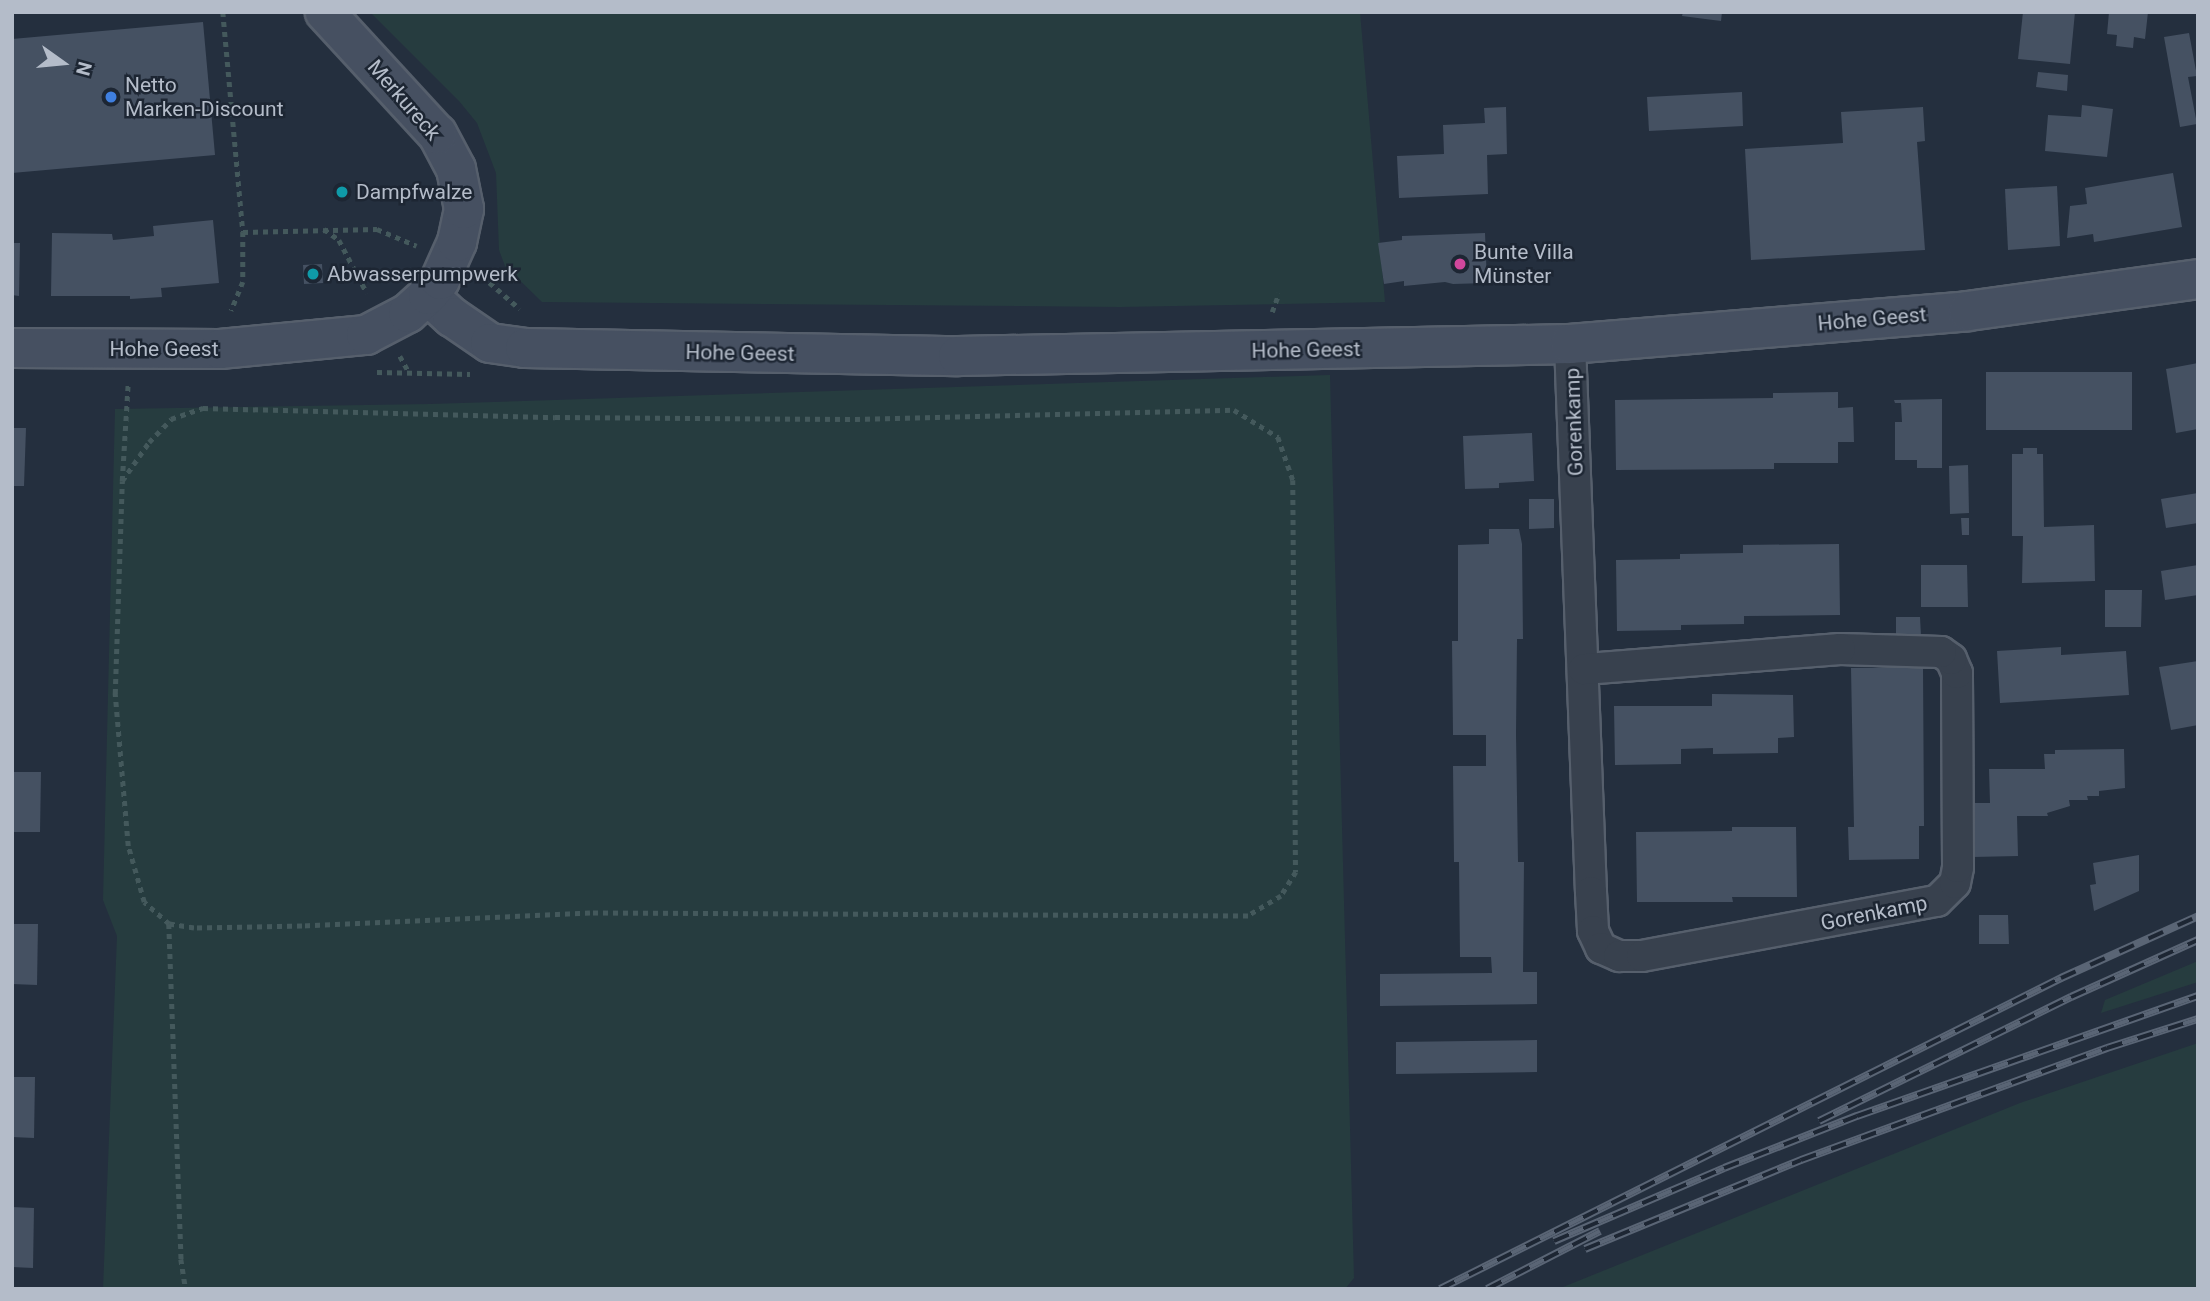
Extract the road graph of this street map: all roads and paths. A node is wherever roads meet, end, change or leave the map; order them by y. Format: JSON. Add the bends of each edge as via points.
{"nodes":[{"id":1,"x":223,"y":12,"type":"edge"},
{"id":2,"x":325,"y":12,"type":"edge"},
{"id":3,"x":243,"y":232,"type":"junction"},
{"id":4,"x":449,"y":277,"type":"junction"},
{"id":5,"x":2198,"y":279,"type":"edge"},
{"id":6,"x":523,"y":312,"type":"dead end"},
{"id":7,"x":221,"y":319,"type":"dead end"},
{"id":8,"x":1570,"y":344,"type":"junction"},
{"id":9,"x":12,"y":348,"type":"edge"},
{"id":10,"x":129,"y":350,"type":"junction"},
{"id":11,"x":122,"y":481,"type":"junction"},
{"id":12,"x":1584,"y":669,"type":"junction"},
{"id":13,"x":169,"y":924,"type":"junction"},
{"id":14,"x":186,"y":1289,"type":"edge"}],
"edges":[{"from":1,"to":3,"type":"path"},
{"from":2,"to":4,"type":"street","name":"Merkureck","via":[[437,134],[456,169],[464,209]]},
{"from":3,"to":4,"type":"path","via":[[377,229]]},
{"from":3,"to":7,"type":"path","via":[[243,282],[231,312]]},
{"from":4,"to":6,"type":"path"},
{"from":4,"to":8,"type":"street","name":"Hohe Geest","via":[[452,317],[490,343],[525,348],[958,356]]},
{"from":4,"to":10,"type":"street","name":"Hohe Geest","via":[[408,313],[366,335],[220,349]]},
{"from":5,"to":8,"type":"street","name":"Hohe Geest","via":[[1968,311]]},
{"from":8,"to":12,"type":"street","name":"Gorenkamp"},
{"from":9,"to":10,"type":"street","name":"Hohe Geest"},
{"from":10,"to":11,"type":"path"},
{"from":11,"to":13,"type":"path","via":[[115,694],[128,846],[144,902]]},
{"from":11,"to":13,"type":"path","via":[[171,419],[203,408],[842,419],[1234,410],[1278,437],[1293,480],[1296,872],[1281,896],[1248,916],[590,913],[288,927]]},
{"from":12,"to":12,"type":"street","name":"Gorenkamp","via":[[1593,931],[1601,948],[1619,956],[1642,956],[1937,901],[1955,883],[1957,673],[1951,659],[1941,652],[1840,649]]},
{"from":13,"to":14,"type":"path","via":[[181,1259]]}]}
